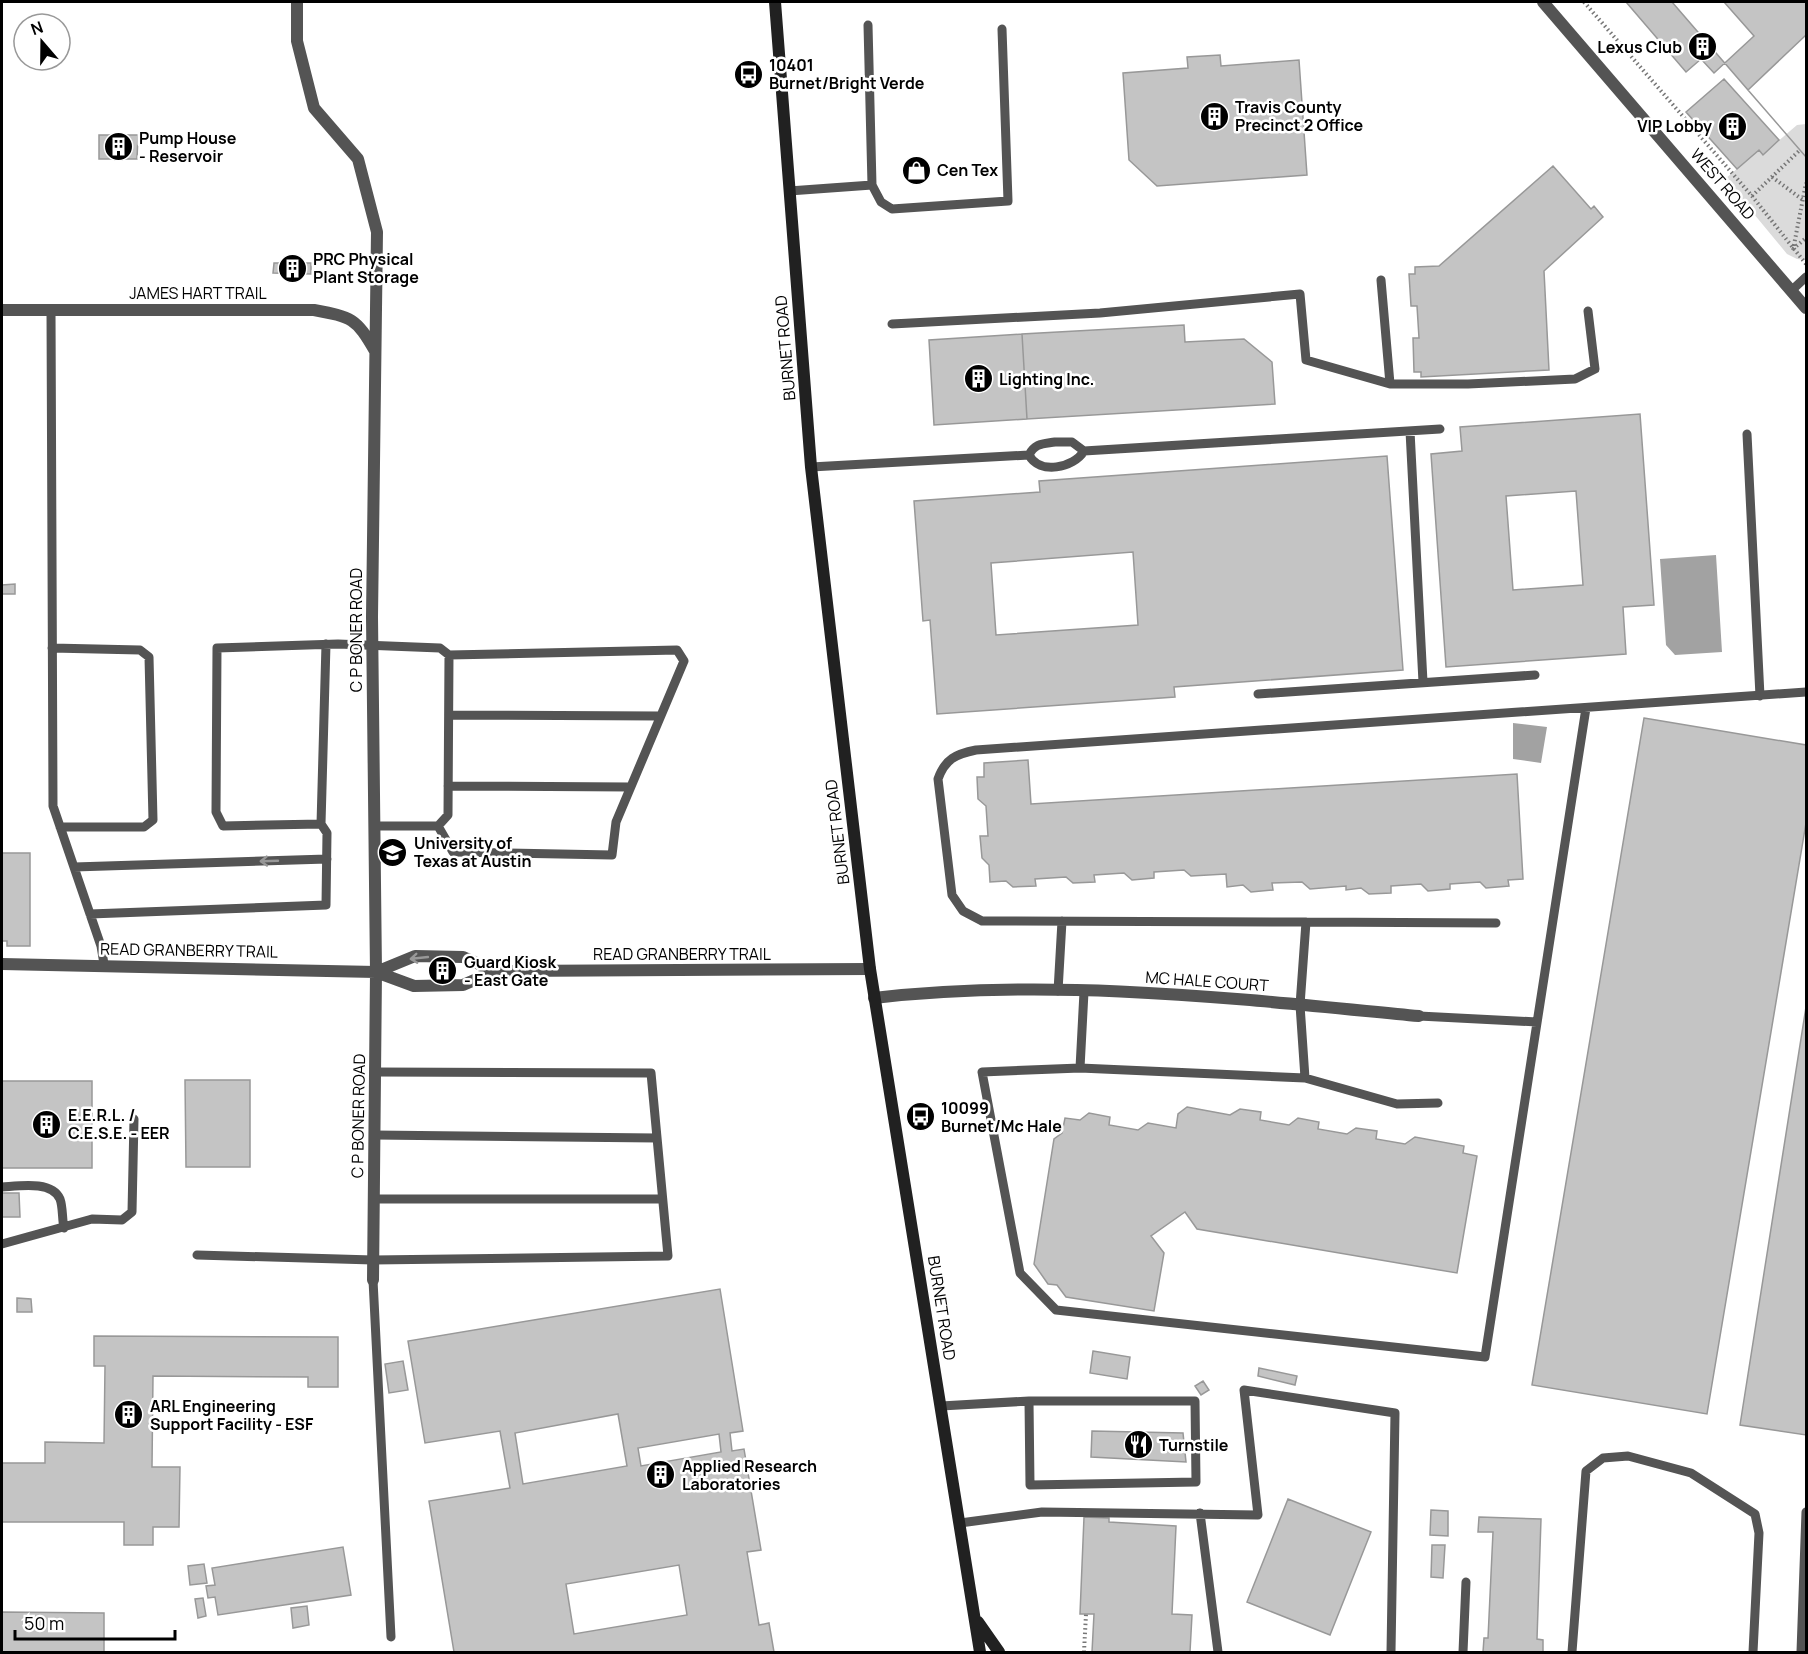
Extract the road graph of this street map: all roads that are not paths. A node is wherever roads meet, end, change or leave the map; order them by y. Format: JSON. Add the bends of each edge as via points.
{"nodes":[{"id":1,"x":297,"y":2,"type":"edge"},
{"id":2,"x":775,"y":2,"type":"edge"},
{"id":3,"x":1543,"y":2,"type":"edge"},
{"id":4,"x":868,"y":25,"type":"dead end"},
{"id":5,"x":1002,"y":29,"type":"dead end"},
{"id":6,"x":873,"y":185,"type":"junction"},
{"id":7,"x":789,"y":191,"type":"junction"},
{"id":8,"x":1806,"y":278,"type":"edge"},
{"id":9,"x":1381,"y":280,"type":"dead end"},
{"id":10,"x":1792,"y":290,"type":"junction"},
{"id":11,"x":1806,"y":308,"type":"edge"},
{"id":12,"x":2,"y":310,"type":"edge"},
{"id":13,"x":51,"y":310,"type":"junction"},
{"id":14,"x":1588,"y":311,"type":"dead end"},
{"id":15,"x":892,"y":324,"type":"dead end"},
{"id":16,"x":376,"y":352,"type":"junction"},
{"id":17,"x":1390,"y":384,"type":"junction"},
{"id":18,"x":1440,"y":429,"type":"dead end"},
{"id":19,"x":1410,"y":431,"type":"junction"},
{"id":20,"x":1746,"y":434,"type":"dead end"},
{"id":21,"x":1084,"y":451,"type":"junction"},
{"id":22,"x":1029,"y":455,"type":"junction"},
{"id":23,"x":811,"y":467,"type":"junction"},
{"id":24,"x":326,"y":644,"type":"junction"},
{"id":25,"x":373,"y":646,"type":"junction"},
{"id":26,"x":52,"y":648,"type":"junction"},
{"id":27,"x":449,"y":655,"type":"junction"},
{"id":28,"x":1535,"y":675,"type":"dead end"},
{"id":29,"x":1423,"y":682,"type":"junction"},
{"id":30,"x":1806,"y":692,"type":"edge"},
{"id":31,"x":1258,"y":694,"type":"dead end"},
{"id":32,"x":1760,"y":696,"type":"junction"},
{"id":33,"x":1586,"y":708,"type":"junction"},
{"id":34,"x":449,"y":715,"type":"junction"},
{"id":35,"x":660,"y":716,"type":"junction"},
{"id":36,"x":448,"y":786,"type":"junction"},
{"id":37,"x":630,"y":787,"type":"junction"},
{"id":38,"x":321,"y":824,"type":"junction"},
{"id":39,"x":374,"y":826,"type":"junction"},
{"id":40,"x":438,"y":826,"type":"junction"},
{"id":41,"x":60,"y":827,"type":"junction"},
{"id":42,"x":327,"y":859,"type":"junction"},
{"id":43,"x":74,"y":867,"type":"junction"},
{"id":44,"x":90,"y":914,"type":"junction"},
{"id":45,"x":1062,"y":921,"type":"junction"},
{"id":46,"x":1306,"y":922,"type":"junction"},
{"id":47,"x":1496,"y":923,"type":"dead end"},
{"id":48,"x":2,"y":964,"type":"edge"},
{"id":49,"x":104,"y":964,"type":"junction"},
{"id":50,"x":870,"y":969,"type":"junction"},
{"id":51,"x":495,"y":971,"type":"junction"},
{"id":52,"x":376,"y":972,"type":"junction"},
{"id":53,"x":1058,"y":991,"type":"junction"},
{"id":54,"x":1084,"y":992,"type":"junction"},
{"id":55,"x":874,"y":998,"type":"junction"},
{"id":56,"x":1300,"y":1005,"type":"junction"},
{"id":57,"x":1419,"y":1016,"type":"joint"},
{"id":58,"x":1537,"y":1022,"type":"junction"},
{"id":59,"x":1080,"y":1068,"type":"junction"},
{"id":60,"x":375,"y":1072,"type":"junction"},
{"id":61,"x":1305,"y":1078,"type":"junction"},
{"id":62,"x":1437,"y":1103,"type":"dead end"},
{"id":63,"x":134,"y":1119,"type":"dead end"},
{"id":64,"x":374,"y":1135,"type":"junction"},
{"id":65,"x":657,"y":1138,"type":"junction"},
{"id":66,"x":2,"y":1187,"type":"edge"},
{"id":67,"x":374,"y":1199,"type":"junction"},
{"id":68,"x":662,"y":1199,"type":"junction"},
{"id":69,"x":64,"y":1228,"type":"junction"},
{"id":70,"x":2,"y":1244,"type":"edge"},
{"id":71,"x":197,"y":1255,"type":"dead end"},
{"id":72,"x":373,"y":1260,"type":"junction"},
{"id":73,"x":373,"y":1280,"type":"joint"},
{"id":74,"x":1029,"y":1401,"type":"junction"},
{"id":75,"x":941,"y":1406,"type":"junction"},
{"id":76,"x":1806,"y":1512,"type":"edge"},
{"id":77,"x":1200,"y":1514,"type":"junction"},
{"id":78,"x":960,"y":1523,"type":"junction"},
{"id":79,"x":1466,"y":1582,"type":"dead end"},
{"id":80,"x":975,"y":1618,"type":"junction"},
{"id":81,"x":391,"y":1637,"type":"dead end"},
{"id":82,"x":980,"y":1653,"type":"edge"},
{"id":83,"x":999,"y":1653,"type":"edge"},
{"id":84,"x":1218,"y":1653,"type":"edge"},
{"id":85,"x":1391,"y":1653,"type":"edge"},
{"id":86,"x":1463,"y":1653,"type":"edge"},
{"id":87,"x":1572,"y":1653,"type":"edge"},
{"id":88,"x":1753,"y":1653,"type":"edge"},
{"id":89,"x":1801,"y":1653,"type":"edge"}],
"edges":[{"from":1,"to":16,"type":"street","name":"C P BONER ROAD","via":[[297,41],[314,108],[358,159],[377,232]]},
{"from":2,"to":7,"type":"main road","name":"BURNET ROAD"},
{"from":3,"to":10,"type":"street","name":"WEST ROAD"},
{"from":4,"to":6,"type":"lane"},
{"from":5,"to":6,"type":"lane","via":[[1008,201],[892,209],[881,202]]},
{"from":6,"to":7,"type":"lane"},
{"from":7,"to":23,"type":"main road","name":"BURNET ROAD"},
{"from":8,"to":10,"type":"lane"},
{"from":9,"to":17,"type":"lane"},
{"from":10,"to":11,"type":"street","name":"WEST ROAD"},
{"from":12,"to":13,"type":"street","name":"JAMES HART TRAIL"},
{"from":13,"to":16,"type":"street","name":"JAMES HART TRAIL","via":[[314,310],[342,315],[360,325]]},
{"from":13,"to":26,"type":"lane"},
{"from":14,"to":17,"type":"lane","via":[[1595,369],[1575,379]]},
{"from":15,"to":17,"type":"lane","via":[[1100,313],[1300,294],[1306,360]]},
{"from":16,"to":25,"type":"street","name":"C P BONER ROAD"},
{"from":18,"to":19,"type":"lane"},
{"from":19,"to":21,"type":"lane"},
{"from":19,"to":29,"type":"lane"},
{"from":20,"to":32,"type":"lane"},
{"from":21,"to":22,"type":"lane","via":[[1072,442],[1055,442],[1038,444]]},
{"from":21,"to":22,"type":"lane","via":[[1071,464],[1054,466],[1040,466]]},
{"from":22,"to":23,"type":"lane"},
{"from":23,"to":50,"type":"main road","name":"BURNET ROAD"},
{"from":24,"to":25,"type":"lane"},
{"from":24,"to":38,"type":"lane"},
{"from":24,"to":38,"type":"lane","via":[[217,648],[216,812],[223,826]]},
{"from":25,"to":27,"type":"lane","via":[[440,648]]},
{"from":25,"to":39,"type":"street","name":"C P BONER ROAD"},
{"from":26,"to":41,"type":"lane","via":[[53,806]]},
{"from":26,"to":41,"type":"lane","via":[[140,650],[149,657],[153,820],[144,827]]},
{"from":27,"to":34,"type":"lane"},
{"from":27,"to":35,"type":"lane","via":[[677,650],[684,661]]},
{"from":28,"to":29,"type":"lane"},
{"from":29,"to":31,"type":"lane"},
{"from":30,"to":32,"type":"lane"},
{"from":32,"to":33,"type":"lane"},
{"from":33,"to":45,"type":"lane","via":[[956,754],[943,766],[938,779],[952,895],[963,911],[982,921]]},
{"from":33,"to":58,"type":"lane"},
{"from":34,"to":35,"type":"lane"},
{"from":34,"to":36,"type":"lane"},
{"from":35,"to":37,"type":"lane"},
{"from":36,"to":37,"type":"lane"},
{"from":36,"to":40,"type":"lane","via":[[448,815]]},
{"from":37,"to":40,"type":"lane","via":[[616,822],[612,855],[453,852]]},
{"from":38,"to":42,"type":"lane","via":[[327,833]]},
{"from":39,"to":40,"type":"lane"},
{"from":39,"to":52,"type":"street","name":"C P BONER ROAD"},
{"from":41,"to":43,"type":"lane"},
{"from":42,"to":43,"type":"lane","one_way":true},
{"from":42,"to":44,"type":"lane","via":[[327,905],[321,907]]},
{"from":43,"to":44,"type":"lane"},
{"from":44,"to":49,"type":"lane"},
{"from":45,"to":46,"type":"lane"},
{"from":45,"to":53,"type":"lane"},
{"from":46,"to":47,"type":"lane"},
{"from":46,"to":56,"type":"lane"},
{"from":48,"to":49,"type":"street","name":"READ GRANBERRY TRAIL"},
{"from":49,"to":52,"type":"street","name":"READ GRANBERRY TRAIL"},
{"from":50,"to":51,"type":"street","name":"READ GRANBERRY TRAIL"},
{"from":50,"to":55,"type":"main road","name":"BURNET ROAD"},
{"from":51,"to":52,"type":"street","name":"READ GRANBERRY TRAIL","via":[[463,985],[414,986]]},
{"from":51,"to":52,"type":"street","name":"READ GRANBERRY TRAIL","one_way":true,"via":[[463,957],[415,956]]},
{"from":52,"to":60,"type":"street","name":"C P BONER ROAD"},
{"from":53,"to":54,"type":"street","name":"MC HALE COURT"},
{"from":53,"to":55,"type":"street","name":"MC HALE COURT","via":[[936,991]]},
{"from":54,"to":56,"type":"street","name":"MC HALE COURT","via":[[1157,992]]},
{"from":54,"to":59,"type":"lane"},
{"from":55,"to":75,"type":"main road","name":"BURNET ROAD"},
{"from":56,"to":57,"type":"street","name":"MC HALE COURT"},
{"from":56,"to":61,"type":"lane"},
{"from":57,"to":58,"type":"lane","name":"MC HALE COURT"},
{"from":58,"to":59,"type":"lane","via":[[1485,1357],[1056,1310],[1020,1273],[982,1072]]},
{"from":59,"to":61,"type":"lane"},
{"from":60,"to":64,"type":"street","name":"C P BONER ROAD"},
{"from":60,"to":65,"type":"lane","via":[[651,1073]]},
{"from":61,"to":62,"type":"lane","via":[[1397,1104]]},
{"from":63,"to":69,"type":"lane","via":[[132,1212],[122,1220],[92,1219]]},
{"from":64,"to":65,"type":"lane"},
{"from":64,"to":67,"type":"street","name":"C P BONER ROAD"},
{"from":65,"to":68,"type":"lane"},
{"from":66,"to":69,"type":"lane","via":[[38,1186],[54,1190],[60,1199]]},
{"from":67,"to":68,"type":"lane"},
{"from":67,"to":72,"type":"street","name":"C P BONER ROAD"},
{"from":68,"to":72,"type":"lane","via":[[668,1256]]},
{"from":69,"to":70,"type":"lane"},
{"from":71,"to":72,"type":"lane"},
{"from":72,"to":73,"type":"street","name":"C P BONER ROAD"},
{"from":73,"to":81,"type":"lane"},
{"from":74,"to":74,"type":"lane","via":[[1195,1401],[1196,1482],[1030,1485]]},
{"from":74,"to":75,"type":"lane"},
{"from":75,"to":78,"type":"main road","name":"BURNET ROAD"},
{"from":76,"to":89,"type":"lane"},
{"from":77,"to":78,"type":"lane","via":[[1042,1512]]},
{"from":77,"to":84,"type":"lane"},
{"from":77,"to":85,"type":"lane","via":[[1258,1515],[1244,1390],[1395,1413]]},
{"from":78,"to":80,"type":"main road","name":"BURNET ROAD"},
{"from":79,"to":86,"type":"lane"},
{"from":80,"to":82,"type":"main road","name":"BURNET ROAD"},
{"from":80,"to":83,"type":"main road"},
{"from":87,"to":88,"type":"lane","via":[[1586,1471],[1603,1458],[1628,1456],[1691,1473],[1755,1514],[1759,1533]]}]}
